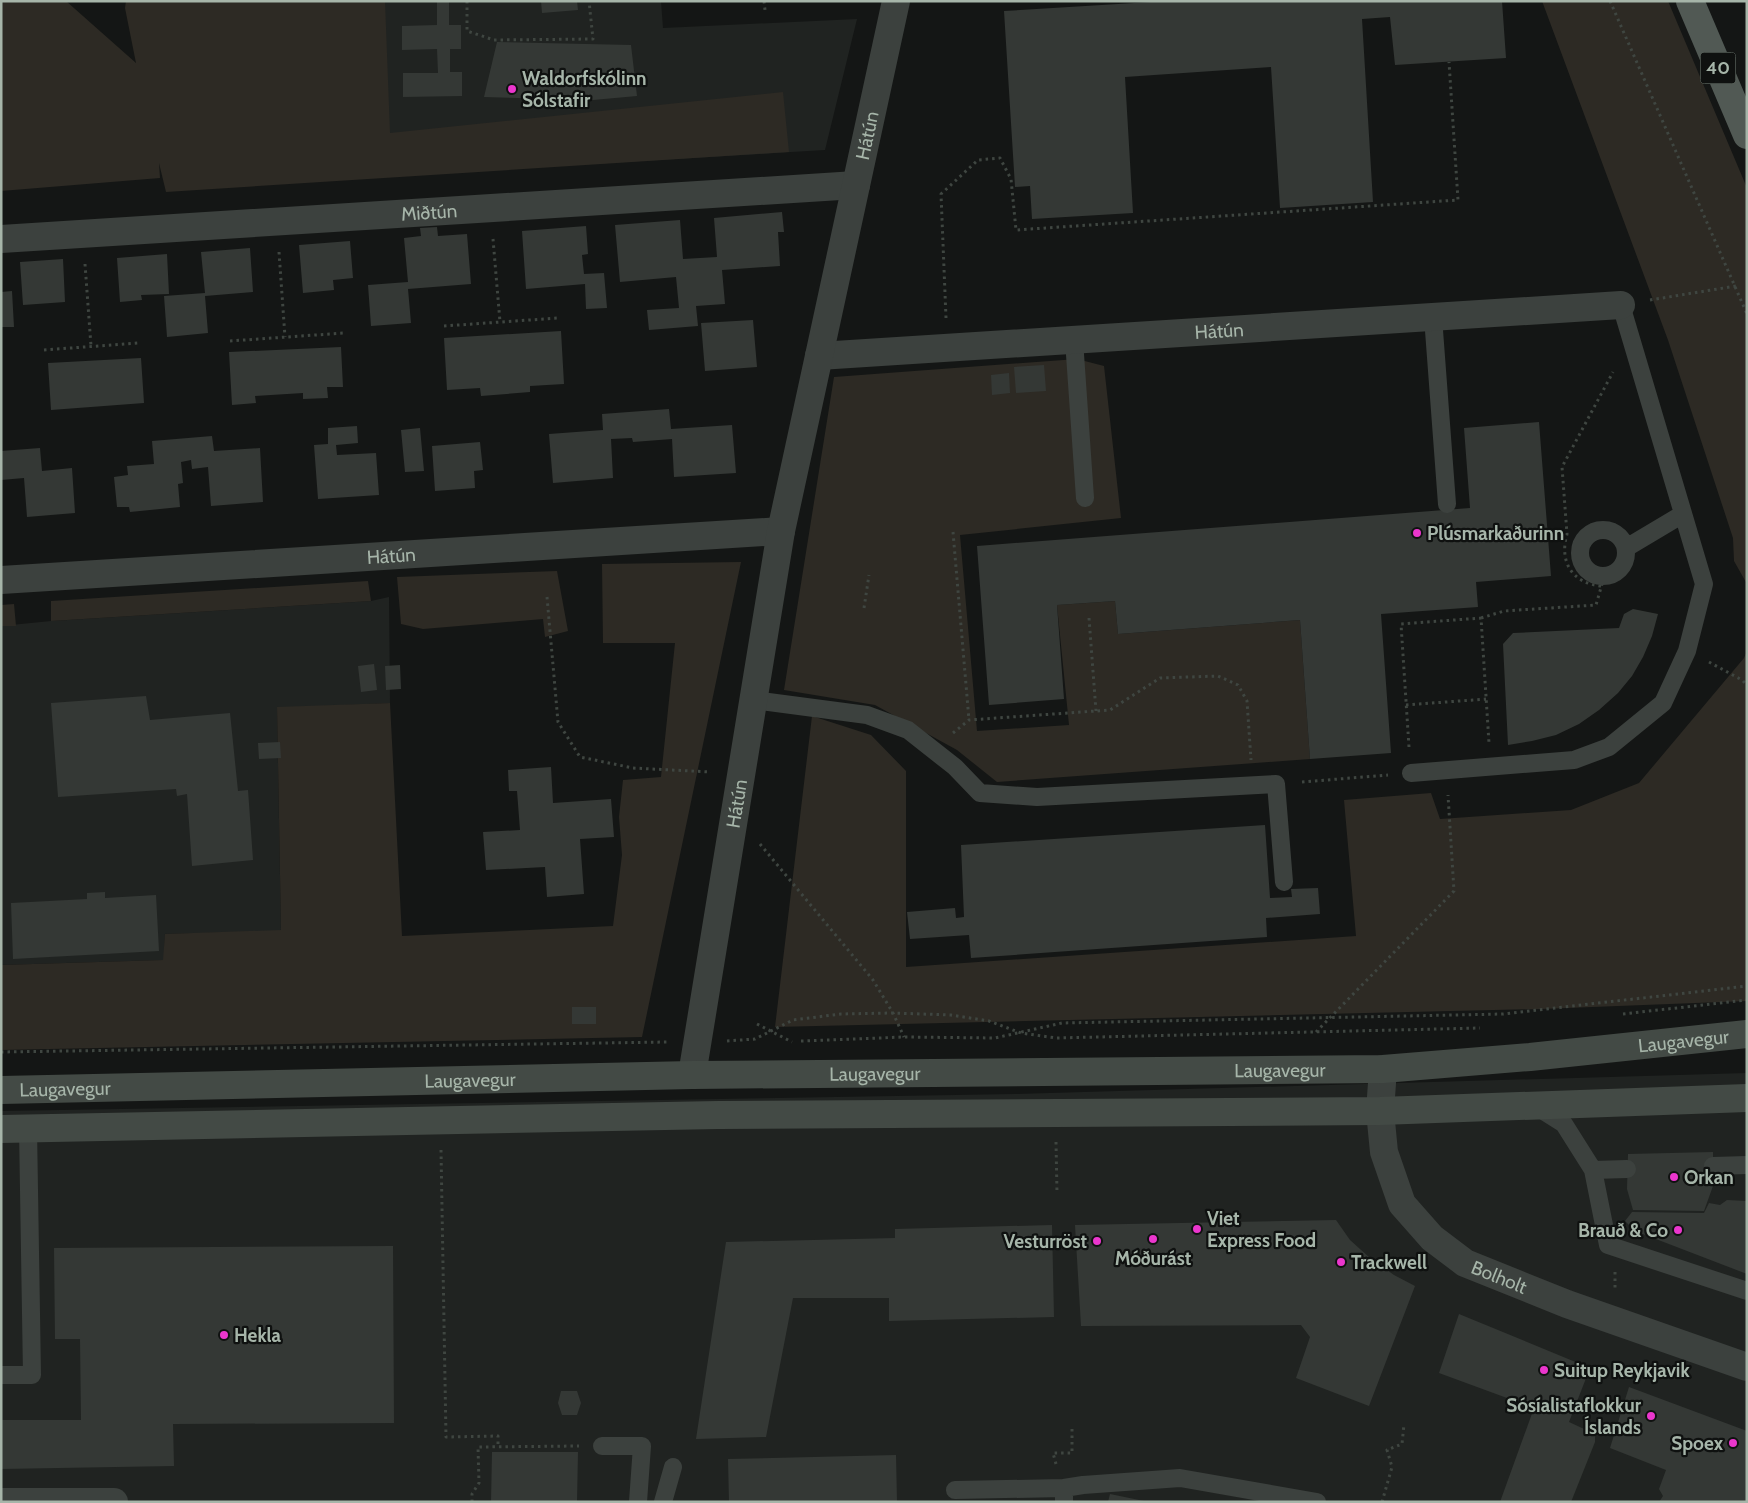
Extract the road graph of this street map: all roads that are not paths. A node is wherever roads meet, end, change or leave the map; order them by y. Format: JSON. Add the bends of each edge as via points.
{"nodes":[{"id":1,"x":896,"y":1,"type":"edge"},
{"id":2,"x":1690,"y":1,"type":"edge"},
{"id":3,"x":1747,"y":135,"type":"edge"},
{"id":4,"x":856,"y":185,"type":"junction"},
{"id":5,"x":1,"y":239,"type":"edge"},
{"id":6,"x":1621,"y":305,"type":"joint"},
{"id":7,"x":1433,"y":317,"type":"junction"},
{"id":8,"x":1074,"y":340,"type":"junction"},
{"id":9,"x":819,"y":356,"type":"junction"},
{"id":10,"x":1085,"y":498,"type":"dead end"},
{"id":11,"x":1446,"y":504,"type":"dead end"},
{"id":12,"x":1683,"y":514,"type":"junction"},
{"id":13,"x":781,"y":531,"type":"junction"},
{"id":14,"x":1626,"y":548,"type":"junction"},
{"id":15,"x":1,"y":580,"type":"edge"},
{"id":16,"x":753,"y":700,"type":"junction"},
{"id":17,"x":1411,"y":773,"type":"road end"},
{"id":18,"x":1284,"y":882,"type":"dead end"},
{"id":19,"x":1747,"y":1034,"type":"edge"},
{"id":20,"x":1383,"y":1069,"type":"junction"},
{"id":21,"x":692,"y":1075,"type":"junction"},
{"id":22,"x":1,"y":1090,"type":"edge"},
{"id":23,"x":1747,"y":1098,"type":"edge"},
{"id":24,"x":1534,"y":1105,"type":"junction"},
{"id":25,"x":1380,"y":1111,"type":"junction"},
{"id":26,"x":28,"y":1128,"type":"junction"},
{"id":27,"x":1,"y":1129,"type":"edge"},
{"id":28,"x":1747,"y":1165,"type":"edge"},
{"id":29,"x":1713,"y":1166,"type":"dead end"},
{"id":30,"x":1627,"y":1169,"type":"dead end"},
{"id":31,"x":1593,"y":1170,"type":"junction"},
{"id":32,"x":1747,"y":1291,"type":"edge"},
{"id":33,"x":1747,"y":1367,"type":"edge"},
{"id":34,"x":1,"y":1375,"type":"edge"},
{"id":35,"x":602,"y":1446,"type":"road end"},
{"id":36,"x":673,"y":1467,"type":"dead end"},
{"id":37,"x":955,"y":1490,"type":"dead end"},
{"id":38,"x":1064,"y":1495,"type":"edge"},
{"id":39,"x":1,"y":1502,"type":"edge"},
{"id":40,"x":114,"y":1502,"type":"edge"},
{"id":41,"x":638,"y":1502,"type":"edge"},
{"id":42,"x":662,"y":1502,"type":"edge"},
{"id":43,"x":1317,"y":1502,"type":"edge"}],
"edges":[{"from":1,"to":4,"type":"street","name":"Hátún"},
{"from":2,"to":3,"type":"main road","number":"40"},
{"from":4,"to":5,"type":"street","name":"Miðtún"},
{"from":4,"to":9,"type":"street","name":"Hátún"},
{"from":6,"to":7,"type":"street","name":"Hátún"},
{"from":6,"to":12,"type":"lane"},
{"from":7,"to":8,"type":"street","name":"Hátún"},
{"from":7,"to":11,"type":"lane"},
{"from":8,"to":9,"type":"street","name":"Hátún"},
{"from":8,"to":10,"type":"lane"},
{"from":9,"to":13,"type":"street","name":"Hátún"},
{"from":12,"to":14,"type":"lane"},
{"from":12,"to":17,"type":"lane","via":[[1704,584],[1687,651],[1663,703],[1610,748],[1574,760]]},
{"from":13,"to":15,"type":"street","name":"Hátún"},
{"from":13,"to":16,"type":"street","name":"Hátún"},
{"from":14,"to":14,"type":"lane","via":[[1622,567],[1603,581],[1585,568],[1580,559],[1580,548],[1593,532],[1613,532],[1622,538]]},
{"from":16,"to":18,"type":"lane","via":[[866,715],[908,730],[955,767],[980,792],[1037,797],[1276,784]]},
{"from":16,"to":21,"type":"street","name":"Hátún"},
{"from":19,"to":20,"type":"main road","name":"Laugavegur"},
{"from":20,"to":21,"type":"main road","name":"Laugavegur"},
{"from":20,"to":25,"type":"street","name":"Bolholt"},
{"from":21,"to":22,"type":"main road","name":"Laugavegur"},
{"from":23,"to":24,"type":"main road"},
{"from":24,"to":25,"type":"main road"},
{"from":24,"to":31,"type":"lane","via":[[1564,1124]]},
{"from":25,"to":26,"type":"main road","via":[[708,1115]]},
{"from":25,"to":33,"type":"street","name":"Bolholt","via":[[1384,1152],[1402,1204],[1432,1238],[1465,1263],[1567,1304]]},
{"from":26,"to":27,"type":"main road"},
{"from":26,"to":34,"type":"lane","via":[[32,1375]]},
{"from":28,"to":29,"type":"lane"},
{"from":30,"to":31,"type":"lane"},
{"from":31,"to":32,"type":"lane","via":[[1608,1245]]},
{"from":35,"to":41,"type":"lane","via":[[642,1446]]},
{"from":36,"to":42,"type":"lane"},
{"from":37,"to":38,"type":"lane"},
{"from":38,"to":43,"type":"lane","via":[[1083,1485],[1180,1478]]},
{"from":39,"to":40,"type":"street"}]}
